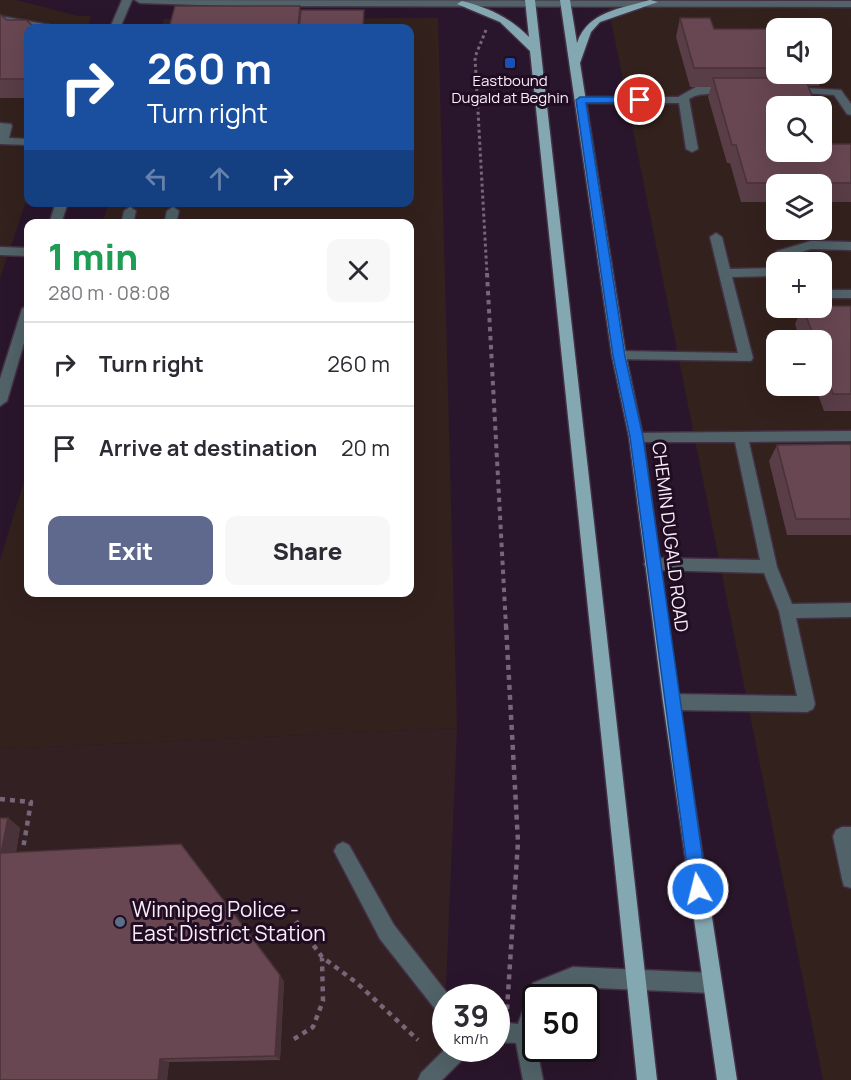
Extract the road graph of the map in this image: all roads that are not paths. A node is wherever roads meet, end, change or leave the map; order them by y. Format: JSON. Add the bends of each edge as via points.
{"nodes":[{"id":1,"x":127,"y":0,"type":"edge"},
{"id":2,"x":140,"y":0,"type":"edge"},
{"id":3,"x":531,"y":2,"type":"edge"},
{"id":4,"x":565,"y":2,"type":"edge"},
{"id":5,"x":653,"y":2,"type":"junction"},
{"id":6,"x":462,"y":4,"type":"junction"},
{"id":7,"x":851,"y":4,"type":"edge"},
{"id":8,"x":0,"y":18,"type":"edge"},
{"id":9,"x":30,"y":24,"type":"edge"},
{"id":10,"x":117,"y":24,"type":"edge"},
{"id":11,"x":535,"y":50,"type":"junction"},
{"id":12,"x":575,"y":62,"type":"junction"},
{"id":13,"x":736,"y":90,"type":"edge"},
{"id":14,"x":782,"y":90,"type":"edge"},
{"id":15,"x":580,"y":100,"type":"junction"},
{"id":16,"x":680,"y":100,"type":"junction"},
{"id":17,"x":851,"y":112,"type":"edge"},
{"id":18,"x":0,"y":126,"type":"edge"},
{"id":19,"x":24,"y":142,"type":"edge"},
{"id":20,"x":2,"y":145,"type":"edge"},
{"id":21,"x":692,"y":149,"type":"dead end"},
{"id":22,"x":716,"y":237,"type":"dead end"},
{"id":23,"x":851,"y":246,"type":"edge"},
{"id":24,"x":0,"y":251,"type":"edge"},
{"id":25,"x":24,"y":252,"type":"edge"},
{"id":26,"x":788,"y":252,"type":"edge"},
{"id":27,"x":766,"y":272,"type":"edge"},
{"id":28,"x":725,"y":273,"type":"junction"},
{"id":29,"x":832,"y":294,"type":"edge"},
{"id":30,"x":851,"y":294,"type":"edge"},
{"id":31,"x":24,"y":322,"type":"edge"},
{"id":32,"x":619,"y":356,"type":"junction"},
{"id":33,"x":0,"y":401,"type":"edge"},
{"id":34,"x":741,"y":436,"type":"junction"},
{"id":35,"x":851,"y":436,"type":"edge"},
{"id":36,"x":636,"y":437,"type":"junction"},
{"id":37,"x":652,"y":564,"type":"junction"},
{"id":38,"x":769,"y":567,"type":"junction"},
{"id":39,"x":851,"y":610,"type":"edge"},
{"id":40,"x":787,"y":611,"type":"junction"},
{"id":41,"x":671,"y":702,"type":"junction"},
{"id":42,"x":851,"y":837,"type":"edge"},
{"id":43,"x":343,"y":851,"type":"dead end"},
{"id":44,"x":851,"y":879,"type":"edge"},
{"id":45,"x":637,"y":980,"type":"junction"},
{"id":46,"x":712,"y":983,"type":"junction"},
{"id":47,"x":555,"y":984,"type":"edge"},
{"id":48,"x":432,"y":989,"type":"edge"},
{"id":49,"x":522,"y":1018,"type":"edge"},
{"id":50,"x":510,"y":1031,"type":"edge"},
{"id":51,"x":510,"y":1034,"type":"edge"},
{"id":52,"x":446,"y":1062,"type":"edge"},
{"id":53,"x":428,"y":1080,"type":"edge"},
{"id":54,"x":533,"y":1080,"type":"edge"},
{"id":55,"x":647,"y":1080,"type":"edge"},
{"id":56,"x":727,"y":1080,"type":"edge"}],
"edges":[{"from":1,"to":10,"type":"street"},
{"from":2,"to":6,"type":"street"},
{"from":3,"to":4,"type":"street"},
{"from":3,"to":6,"type":"street"},
{"from":3,"to":11,"type":"main road"},
{"from":4,"to":5,"type":"street"},
{"from":4,"to":12,"type":"main road","name":"CHEMIN DUGALD ROAD"},
{"from":5,"to":7,"type":"street"},
{"from":5,"to":12,"type":"main road","via":[[597,20],[586,31]]},
{"from":6,"to":11,"type":"main road","via":[[509,21]]},
{"from":8,"to":9,"type":"street"},
{"from":11,"to":45,"type":"main road"},
{"from":12,"to":15,"type":"main road","name":"CHEMIN DUGALD ROAD"},
{"from":13,"to":16,"type":"street","via":[[696,90]]},
{"from":14,"to":17,"type":"street","via":[[837,92]]},
{"from":15,"to":16,"type":"street"},
{"from":15,"to":32,"type":"main road","name":"CHEMIN DUGALD ROAD"},
{"from":16,"to":21,"type":"street","via":[[684,100]]},
{"from":18,"to":20,"type":"street","via":[[7,126]]},
{"from":19,"to":20,"type":"street"},
{"from":22,"to":28,"type":"street"},
{"from":23,"to":26,"type":"street","via":[[811,245]]},
{"from":24,"to":25,"type":"street"},
{"from":27,"to":28,"type":"street"},
{"from":28,"to":32,"type":"street","via":[[746,358]]},
{"from":29,"to":30,"type":"street"},
{"from":31,"to":33,"type":"street"},
{"from":32,"to":36,"type":"main road","name":"CHEMIN DUGALD ROAD"},
{"from":34,"to":35,"type":"street"},
{"from":34,"to":36,"type":"street"},
{"from":34,"to":38,"type":"street"},
{"from":36,"to":37,"type":"main road","name":"CHEMIN DUGALD ROAD"},
{"from":37,"to":38,"type":"street"},
{"from":37,"to":41,"type":"main road","name":"CHEMIN DUGALD ROAD"},
{"from":38,"to":40,"type":"street"},
{"from":39,"to":40,"type":"street"},
{"from":40,"to":41,"type":"street","via":[[807,704]]},
{"from":41,"to":46,"type":"main road","name":"CHEMIN DUGALD ROAD"},
{"from":42,"to":44,"type":"street","via":[[842,836]]},
{"from":43,"to":48,"type":"street","via":[[387,932]]},
{"from":45,"to":46,"type":"street"},
{"from":45,"to":47,"type":"street","via":[[573,977]]},
{"from":45,"to":55,"type":"main road"},
{"from":46,"to":56,"type":"main road","name":"CHEMIN DUGALD ROAD"},
{"from":49,"to":50,"type":"street"},
{"from":51,"to":54,"type":"street"},
{"from":52,"to":53,"type":"street"}]}
